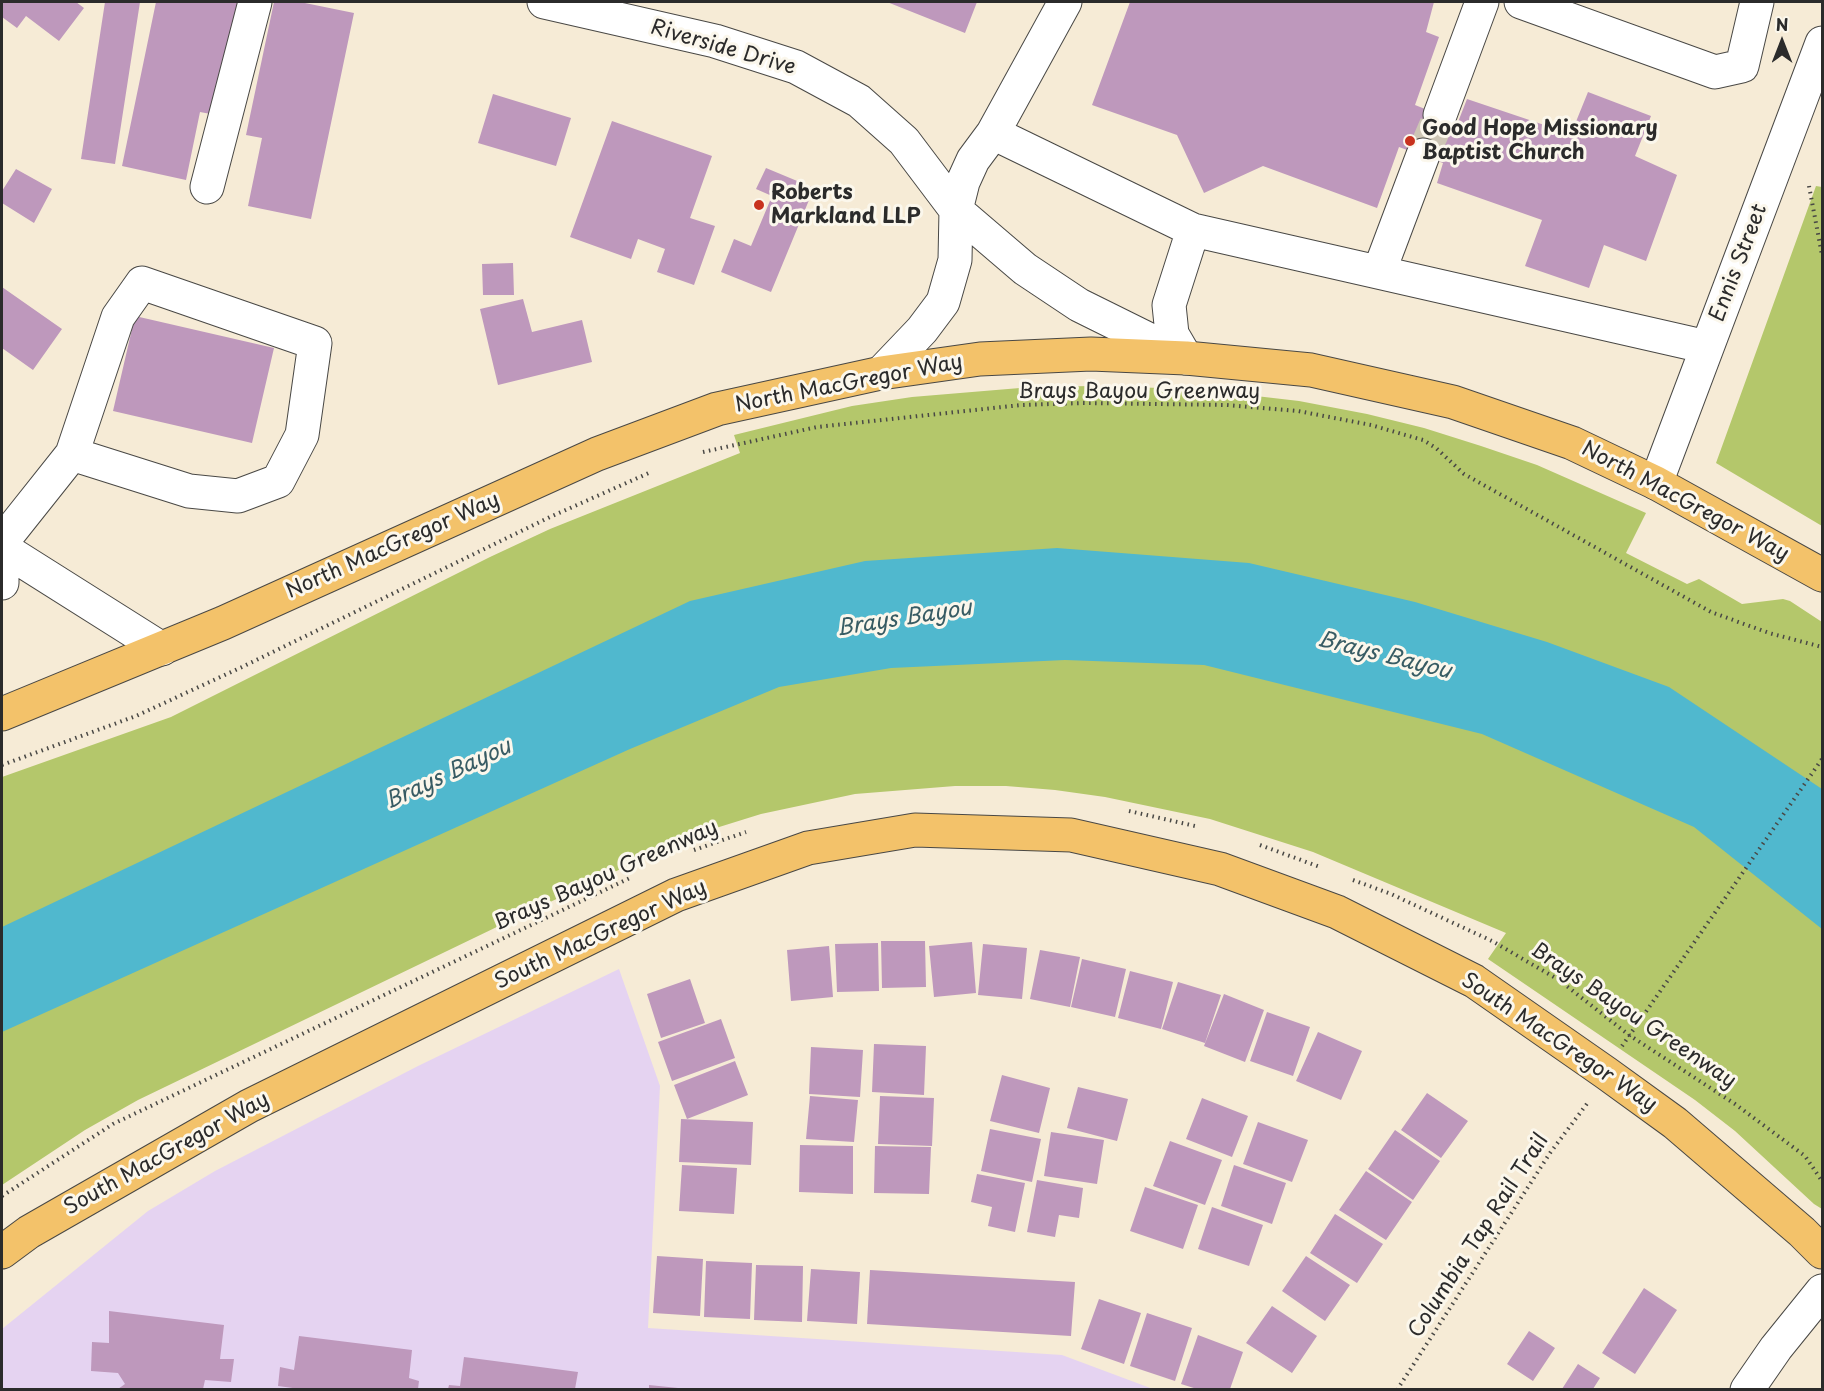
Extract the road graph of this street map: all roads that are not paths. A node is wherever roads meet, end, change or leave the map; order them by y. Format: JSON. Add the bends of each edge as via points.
{"nodes":[{"id":1,"x":255,"y":2,"type":"edge"},
{"id":2,"x":544,"y":2,"type":"edge"},
{"id":3,"x":1065,"y":2,"type":"edge"},
{"id":4,"x":1482,"y":2,"type":"edge"},
{"id":5,"x":1521,"y":2,"type":"edge"},
{"id":6,"x":1756,"y":2,"type":"edge"},
{"id":7,"x":1822,"y":43,"type":"edge"},
{"id":8,"x":1440,"y":115,"type":"tunnel mouth"},
{"id":9,"x":993,"y":133,"type":"junction"},
{"id":10,"x":1423,"y":156,"type":"tunnel mouth"},
{"id":11,"x":207,"y":187,"type":"dead end"},
{"id":12,"x":956,"y":210,"type":"junction"},
{"id":13,"x":1193,"y":230,"type":"junction"},
{"id":14,"x":1379,"y":272,"type":"junction"},
{"id":15,"x":1707,"y":347,"type":"junction"},
{"id":16,"x":1186,"y":358,"type":"junction"},
{"id":17,"x":881,"y":373,"type":"junction"},
{"id":18,"x":72,"y":454,"type":"junction"},
{"id":19,"x":1656,"y":483,"type":"junction"},
{"id":20,"x":2,"y":542,"type":"edge"},
{"id":21,"x":2,"y":548,"type":"edge"},
{"id":22,"x":2,"y":575,"type":"edge"},
{"id":23,"x":1822,"y":576,"type":"edge"},
{"id":24,"x":2,"y":583,"type":"edge"},
{"id":25,"x":162,"y":649,"type":"junction"},
{"id":26,"x":2,"y":714,"type":"edge"},
{"id":27,"x":2,"y":1252,"type":"edge"},
{"id":28,"x":1822,"y":1252,"type":"edge"},
{"id":29,"x":1822,"y":1291,"type":"edge"},
{"id":30,"x":1748,"y":1389,"type":"edge"}],
"edges":[{"from":1,"to":11,"type":"street"},
{"from":2,"to":12,"type":"street","name":"Riverside Drive","via":[[715,41],[796,67],[859,101],[904,141]]},
{"from":3,"to":9,"type":"street"},
{"from":4,"to":8,"type":"street"},
{"from":5,"to":6,"type":"street","via":[[1715,72],[1742,66]]},
{"from":7,"to":15,"type":"street","name":"Ennis Street"},
{"from":9,"to":12,"type":"street","via":[[973,160]]},
{"from":9,"to":13,"type":"street"},
{"from":10,"to":14,"type":"street"},
{"from":12,"to":16,"type":"street","name":"Riverside Drive","via":[[1025,269],[1078,305]]},
{"from":12,"to":17,"type":"street","via":[[955,260],[943,302]]},
{"from":13,"to":14,"type":"street"},
{"from":13,"to":16,"type":"street","via":[[1169,305],[1172,334]]},
{"from":14,"to":15,"type":"street"},
{"from":15,"to":19,"type":"street","name":"Ennis Street"},
{"from":16,"to":17,"type":"main road","name":"North MacGregor Way","via":[[1091,354],[991,359]]},
{"from":16,"to":19,"type":"main road","name":"North MacGregor Way","via":[[1311,370],[1453,402],[1572,443]]},
{"from":17,"to":25,"type":"main road","name":"North MacGregor Way","via":[[717,409],[597,454]]},
{"from":18,"to":18,"type":"street","via":[[189,491],[238,496],[278,481],[302,435],[315,343],[142,283],[118,317]]},
{"from":18,"to":20,"type":"street"},
{"from":19,"to":23,"type":"main road","name":"North MacGregor Way"},
{"from":21,"to":25,"type":"street"},
{"from":22,"to":24,"type":"street"},
{"from":25,"to":26,"type":"main road","name":"North MacGregor Way"},
{"from":27,"to":28,"type":"main road","name":"South MacGregor Way","via":[[249,1106],[676,895],[808,848],[915,830],[1071,836],[1220,869],[1337,912],[1474,981],[1606,1073],[1675,1123]]},
{"from":29,"to":30,"type":"street"}]}
